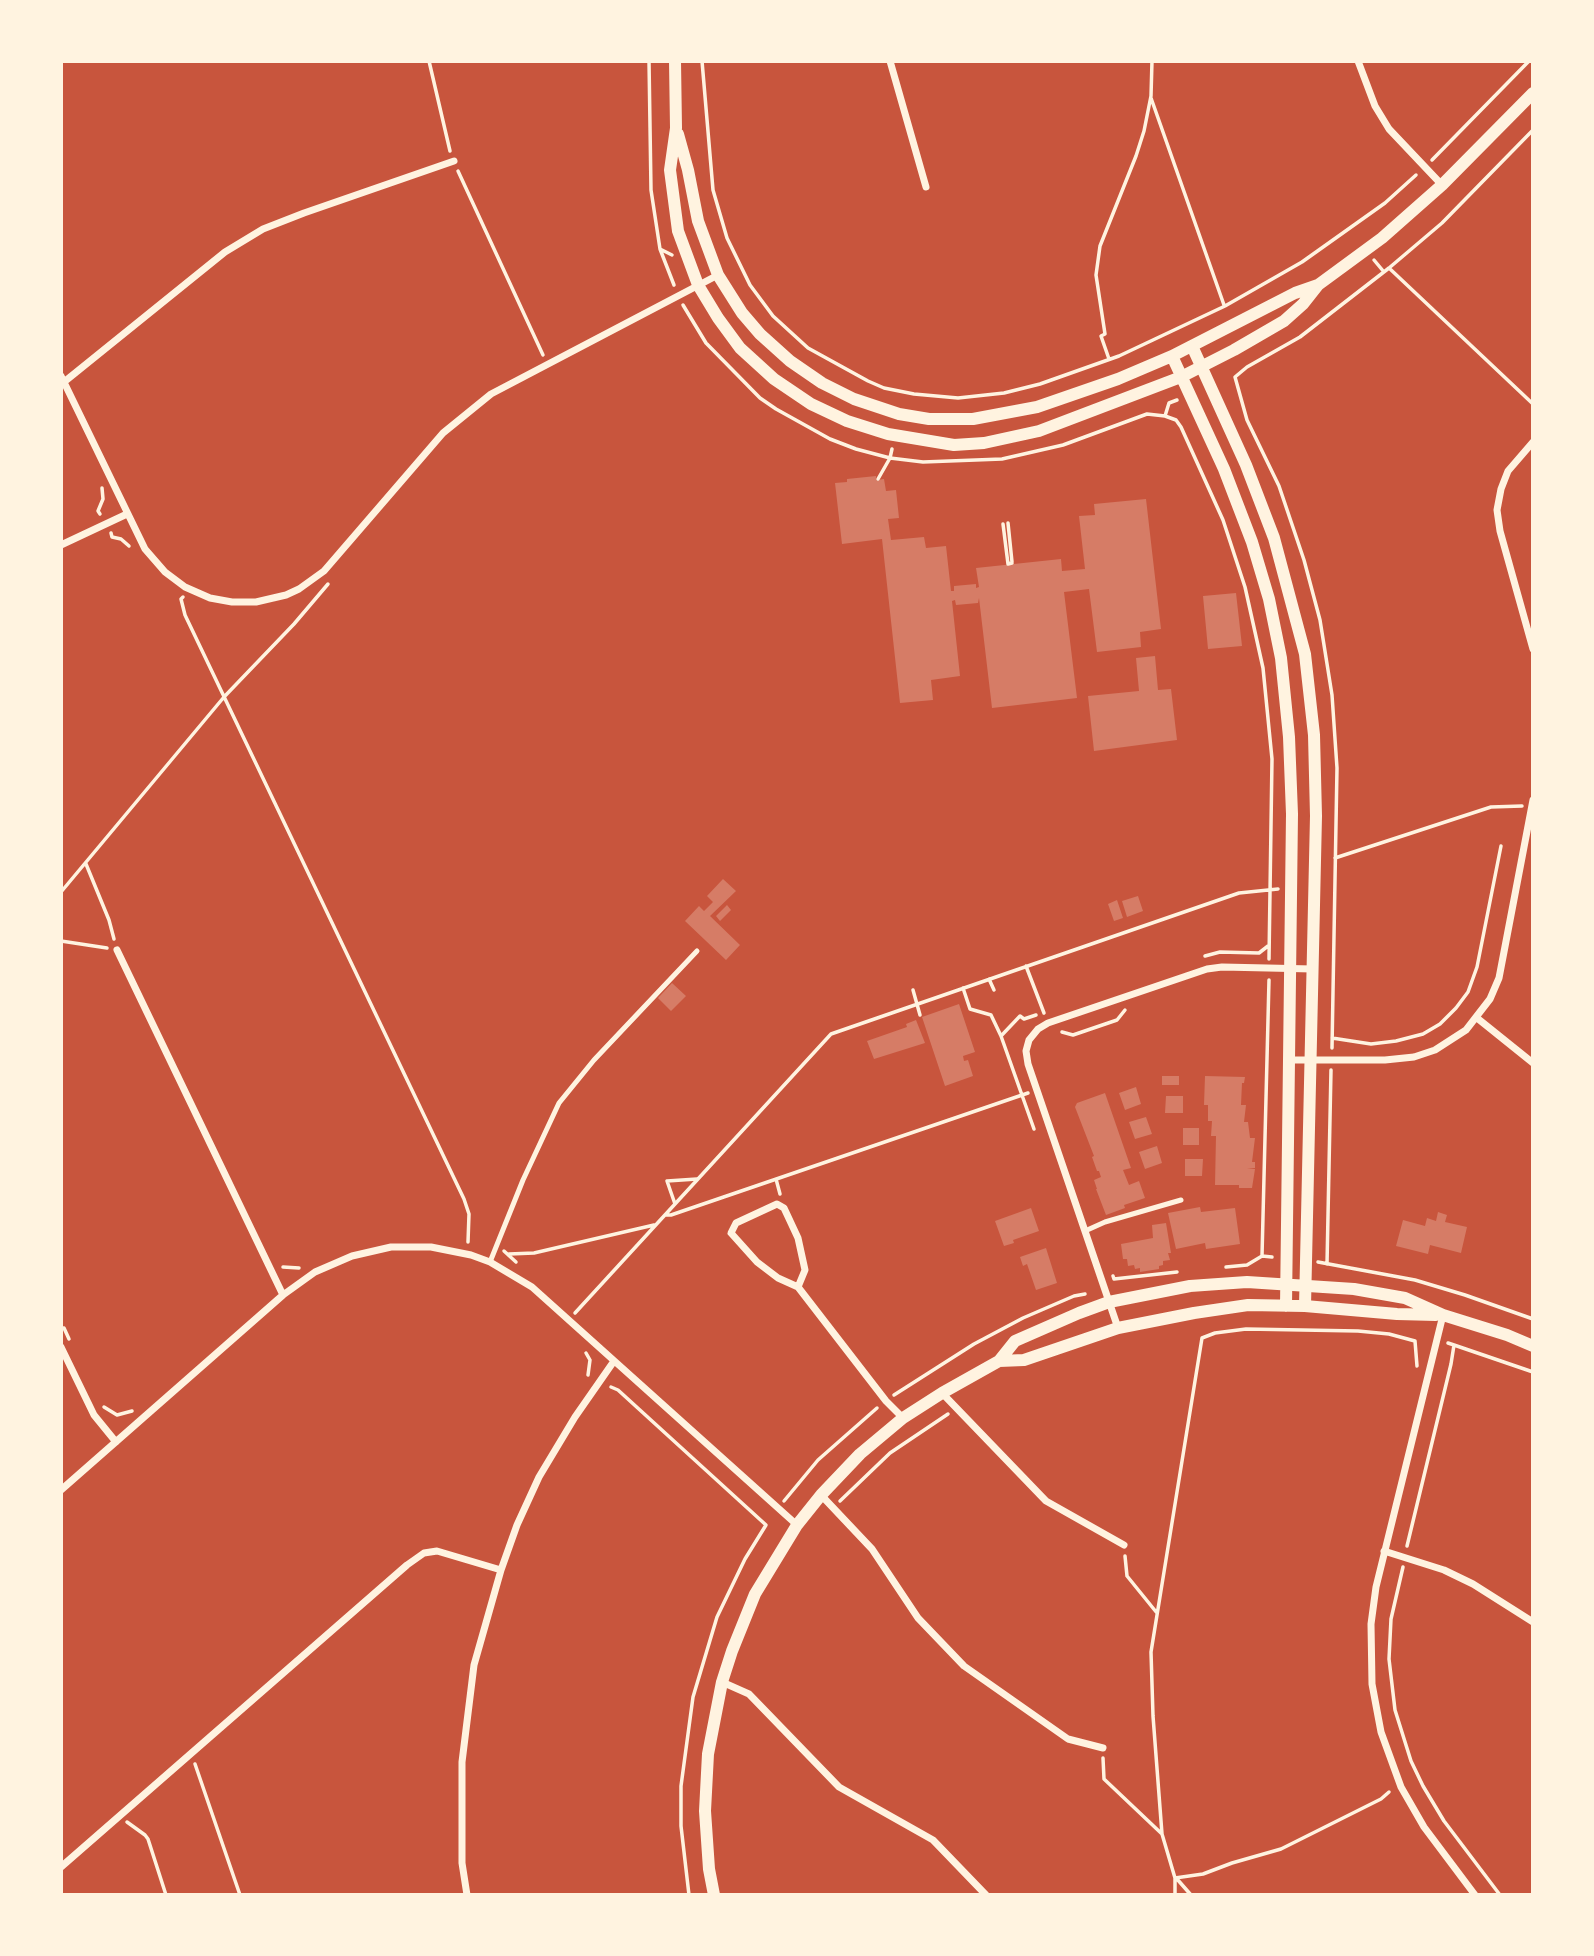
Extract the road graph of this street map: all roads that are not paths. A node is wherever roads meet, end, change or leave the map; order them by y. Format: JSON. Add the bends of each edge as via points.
{"nodes":[{"id":1,"x":676,"y":61,"type":"edge"},
{"id":2,"x":890,"y":61,"type":"edge"},
{"id":3,"x":1359,"y":61,"type":"edge"},
{"id":4,"x":1533,"y":93,"type":"edge"},
{"id":5,"x":676,"y":128,"type":"junction"},
{"id":6,"x":454,"y":161,"type":"road end"},
{"id":7,"x":1442,"y":185,"type":"junction"},
{"id":8,"x":926,"y":187,"type":"dead end"},
{"id":9,"x":718,"y":275,"type":"junction"},
{"id":10,"x":698,"y":285,"type":"junction"},
{"id":11,"x":1318,"y":285,"type":"junction"},
{"id":12,"x":1192,"y":346,"type":"junction"},
{"id":13,"x":1172,"y":356,"type":"junction"},
{"id":14,"x":1201,"y":368,"type":"junction"},
{"id":15,"x":1181,"y":377,"type":"junction"},
{"id":16,"x":63,"y":379,"type":"edge"},
{"id":17,"x":1533,"y":442,"type":"edge"},
{"id":18,"x":127,"y":513,"type":"junction"},
{"id":19,"x":61,"y":545,"type":"edge"},
{"id":20,"x":1533,"y":649,"type":"edge"},
{"id":21,"x":1306,"y":654,"type":"junction"},
{"id":22,"x":1281,"y":658,"type":"junction"},
{"id":23,"x":1532,"y":808,"type":"edge"},
{"id":24,"x":117,"y":950,"type":"road end"},
{"id":25,"x":697,"y":951,"type":"dead end"},
{"id":26,"x":1290,"y":968,"type":"junction"},
{"id":27,"x":1313,"y":969,"type":"junction"},
{"id":28,"x":1477,"y":1018,"type":"junction"},
{"id":29,"x":1289,"y":1060,"type":"junction"},
{"id":30,"x":1311,"y":1060,"type":"junction"},
{"id":31,"x":1533,"y":1063,"type":"edge"},
{"id":32,"x":1287,"y":1164,"type":"junction"},
{"id":33,"x":1308,"y":1165,"type":"junction"},
{"id":34,"x":1181,"y":1200,"type":"dead end"},
{"id":35,"x":1085,"y":1231,"type":"junction"},
{"id":36,"x":490,"y":1262,"type":"junction"},
{"id":37,"x":1286,"y":1283,"type":"junction"},
{"id":38,"x":1305,"y":1285,"type":"junction"},
{"id":39,"x":798,"y":1287,"type":"junction"},
{"id":40,"x":282,"y":1295,"type":"junction"},
{"id":41,"x":1109,"y":1302,"type":"junction"},
{"id":42,"x":1286,"y":1306,"type":"junction"},
{"id":43,"x":1305,"y":1306,"type":"junction"},
{"id":44,"x":1443,"y":1315,"type":"junction"},
{"id":45,"x":1118,"y":1328,"type":"junction"},
{"id":46,"x":1533,"y":1346,"type":"edge"},
{"id":47,"x":61,"y":1347,"type":"edge"},
{"id":48,"x":614,"y":1361,"type":"junction"},
{"id":49,"x":999,"y":1361,"type":"junction"},
{"id":50,"x":942,"y":1393,"type":"junction"},
{"id":51,"x":903,"y":1418,"type":"junction"},
{"id":52,"x":116,"y":1442,"type":"junction"},
{"id":53,"x":61,"y":1490,"type":"edge"},
{"id":54,"x":821,"y":1495,"type":"junction"},
{"id":55,"x":797,"y":1525,"type":"junction"},
{"id":56,"x":1124,"y":1545,"type":"road end"},
{"id":57,"x":1384,"y":1550,"type":"junction"},
{"id":58,"x":500,"y":1570,"type":"junction"},
{"id":59,"x":1533,"y":1622,"type":"edge"},
{"id":60,"x":722,"y":1682,"type":"junction"},
{"id":61,"x":1103,"y":1748,"type":"road end"},
{"id":62,"x":61,"y":1867,"type":"edge"},
{"id":63,"x":467,"y":1895,"type":"edge"},
{"id":64,"x":714,"y":1895,"type":"edge"},
{"id":65,"x":986,"y":1895,"type":"edge"},
{"id":66,"x":1475,"y":1895,"type":"edge"}],
"edges":[{"from":1,"to":5,"type":"street"},
{"from":2,"to":8,"type":"street"},
{"from":3,"to":7,"type":"street","via":[[1375,106],[1390,129]]},
{"from":4,"to":7,"type":"street"},
{"from":5,"to":9,"type":"street","via":[[698,221]]},
{"from":5,"to":10,"type":"street","via":[[670,170],[678,231]]},
{"from":6,"to":16,"type":"street","via":[[263,229],[225,252]]},
{"from":7,"to":11,"type":"street","via":[[1382,238]]},
{"from":9,"to":10,"type":"street"},
{"from":9,"to":13,"type":"street","via":[[742,313],[790,361],[822,383],[899,414],[929,419],[1004,415],[1118,379]]},
{"from":10,"to":15,"type":"street","via":[[740,348],[774,379],[811,404],[888,434],[954,445],[984,443],[1039,432]]},
{"from":10,"to":18,"type":"street","via":[[491,394],[443,433],[335,560],[299,589],[244,602],[209,598],[165,572],[145,549]]},
{"from":11,"to":12,"type":"street"},
{"from":11,"to":14,"type":"street","via":[[1284,321]]},
{"from":12,"to":13,"type":"street"},
{"from":12,"to":14,"type":"street"},
{"from":13,"to":15,"type":"street"},
{"from":14,"to":15,"type":"street"},
{"from":14,"to":21,"type":"street","via":[[1247,465],[1274,538]]},
{"from":15,"to":22,"type":"street","via":[[1252,542]]},
{"from":16,"to":18,"type":"street"},
{"from":17,"to":20,"type":"street","via":[[1508,471],[1497,510]]},
{"from":18,"to":19,"type":"street"},
{"from":21,"to":22,"type":"street"},
{"from":21,"to":27,"type":"street","via":[[1316,816]]},
{"from":22,"to":26,"type":"street","via":[[1292,814]]},
{"from":23,"to":28,"type":"street","via":[[1499,978]]},
{"from":24,"to":40,"type":"street"},
{"from":25,"to":36,"type":"lane","via":[[559,1104]]},
{"from":26,"to":27,"type":"street"},
{"from":26,"to":29,"type":"street"},
{"from":26,"to":35,"type":"street","via":[[1207,969],[1048,1023],[1033,1034],[1027,1045],[1028,1063]]},
{"from":27,"to":30,"type":"street"},
{"from":28,"to":30,"type":"street","via":[[1454,1040],[1414,1057]]},
{"from":28,"to":31,"type":"street"},
{"from":29,"to":30,"type":"street"},
{"from":29,"to":32,"type":"street"},
{"from":30,"to":33,"type":"street"},
{"from":32,"to":33,"type":"street"},
{"from":32,"to":37,"type":"street"},
{"from":33,"to":38,"type":"street"},
{"from":34,"to":35,"type":"lane"},
{"from":35,"to":41,"type":"street"},
{"from":36,"to":40,"type":"street","via":[[431,1247],[391,1247],[352,1256],[315,1272]]},
{"from":36,"to":48,"type":"street","via":[[532,1287]]},
{"from":37,"to":38,"type":"street"},
{"from":37,"to":41,"type":"street","via":[[1190,1286]]},
{"from":37,"to":42,"type":"street"},
{"from":38,"to":43,"type":"street"},
{"from":38,"to":44,"type":"street","via":[[1405,1297]]},
{"from":39,"to":39,"type":"street","via":[[757,1262],[731,1233],[736,1223],[777,1204],[784,1208],[798,1238],[805,1270]]},
{"from":39,"to":51,"type":"street"},
{"from":40,"to":52,"type":"street"},
{"from":41,"to":45,"type":"street"},
{"from":41,"to":49,"type":"street","via":[[1015,1341]]},
{"from":42,"to":43,"type":"street"},
{"from":42,"to":45,"type":"street","via":[[1248,1305]]},
{"from":43,"to":44,"type":"street"},
{"from":44,"to":46,"type":"street"},
{"from":44,"to":57,"type":"street"},
{"from":45,"to":49,"type":"street","via":[[1024,1360]]},
{"from":47,"to":52,"type":"street","via":[[93,1415]]},
{"from":48,"to":55,"type":"street"},
{"from":48,"to":58,"type":"street","via":[[539,1477]]},
{"from":49,"to":50,"type":"street"},
{"from":50,"to":51,"type":"street"},
{"from":50,"to":56,"type":"street","via":[[1046,1501]]},
{"from":51,"to":54,"type":"street"},
{"from":52,"to":53,"type":"street"},
{"from":54,"to":55,"type":"street"},
{"from":54,"to":61,"type":"street","via":[[872,1549],[918,1618],[964,1666],[1068,1738]]},
{"from":55,"to":60,"type":"street","via":[[755,1594]]},
{"from":57,"to":59,"type":"street","via":[[1473,1584]]},
{"from":57,"to":66,"type":"street","via":[[1371,1624],[1372,1684],[1381,1732],[1401,1787],[1424,1827]]},
{"from":58,"to":62,"type":"street","via":[[437,1551],[407,1564]]},
{"from":58,"to":63,"type":"street","via":[[474,1665],[462,1762],[462,1863]]},
{"from":60,"to":64,"type":"street","via":[[708,1754],[705,1811]]},
{"from":60,"to":65,"type":"street","via":[[749,1694],[839,1787],[933,1840]]}]}
